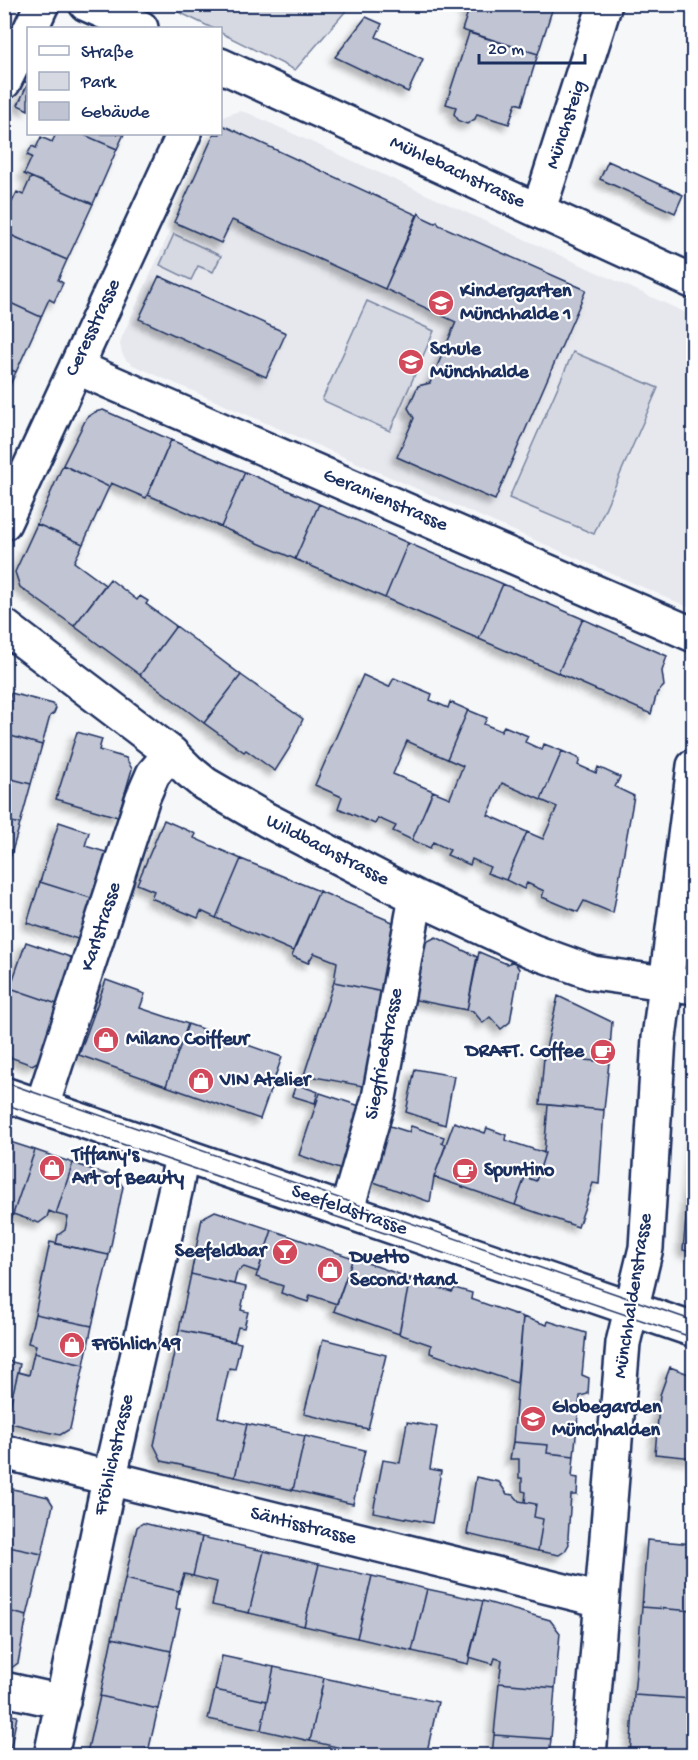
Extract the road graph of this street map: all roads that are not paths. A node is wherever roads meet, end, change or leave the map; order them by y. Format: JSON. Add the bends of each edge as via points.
{"nodes":[{"id":1,"x":42,"y":4,"type":"edge"},
{"id":2,"x":86,"y":4,"type":"edge"},
{"id":3,"x":605,"y":4,"type":"edge"},
{"id":4,"x":31,"y":27,"type":"edge"},
{"id":5,"x":139,"y":27,"type":"edge"},
{"id":6,"x":27,"y":35,"type":"edge"},
{"id":7,"x":222,"y":66,"type":"edge"},
{"id":8,"x":4,"y":82,"type":"edge"},
{"id":9,"x":184,"y":135,"type":"edge"},
{"id":10,"x":538,"y":210,"type":"junction"},
{"id":11,"x":693,"y":282,"type":"edge"},
{"id":12,"x":76,"y":367,"type":"junction"},
{"id":13,"x":4,"y":523,"type":"edge"},
{"id":14,"x":4,"y":627,"type":"edge"},
{"id":15,"x":693,"y":635,"type":"edge"},
{"id":16,"x":171,"y":753,"type":"junction"},
{"id":17,"x":693,"y":766,"type":"edge"},
{"id":18,"x":416,"y":897,"type":"junction"},
{"id":19,"x":680,"y":985,"type":"edge"},
{"id":20,"x":4,"y":1094,"type":"edge"},
{"id":21,"x":42,"y":1107,"type":"junction"},
{"id":22,"x":182,"y":1155,"type":"junction"},
{"id":23,"x":347,"y":1209,"type":"junction"},
{"id":24,"x":631,"y":1308,"type":"junction"},
{"id":25,"x":693,"y":1330,"type":"edge"},
{"id":26,"x":4,"y":1452,"type":"edge"},
{"id":27,"x":109,"y":1480,"type":"junction"},
{"id":28,"x":601,"y":1600,"type":"junction"},
{"id":29,"x":4,"y":1689,"type":"edge"},
{"id":30,"x":63,"y":1702,"type":"junction"},
{"id":31,"x":51,"y":1755,"type":"edge"},
{"id":32,"x":589,"y":1755,"type":"edge"}],
"edges":[{"from":1,"to":4,"type":"street"},
{"from":2,"to":5,"type":"street"},
{"from":3,"to":10,"type":"street","name":"Münchsteig"},
{"from":6,"to":8,"type":"street"},
{"from":7,"to":10,"type":"street","name":"Mühlebachstrasse"},
{"from":9,"to":12,"type":"street","name":"Ceresstrasse"},
{"from":10,"to":11,"type":"street","name":"Mühlebachstrasse"},
{"from":12,"to":13,"type":"street","name":"Ceresstrasse"},
{"from":12,"to":15,"type":"street","name":"Geranienstrasse"},
{"from":14,"to":16,"type":"street","name":"Wildbachstrasse"},
{"from":16,"to":18,"type":"street","name":"Wildbachstrasse","via":[[205,784]]},
{"from":16,"to":21,"type":"street","name":"Karlstrasse","via":[[153,774],[143,796]]},
{"from":17,"to":19,"type":"street","name":"Münchhaldenstrasse"},
{"from":18,"to":19,"type":"street","name":"Wildbachstrasse","via":[[532,951],[593,973]]},
{"from":18,"to":23,"type":"street","name":"Siegfriedstrasse","via":[[379,1098]]},
{"from":19,"to":24,"type":"street","name":"Münchhaldenstrasse","via":[[659,1038],[646,1248]]},
{"from":20,"to":21,"type":"street","name":"Seefeldstrasse"},
{"from":21,"to":22,"type":"street","name":"Seefeldstrasse"},
{"from":22,"to":23,"type":"street","name":"Seefeldstrasse"},
{"from":22,"to":27,"type":"street","name":"Fröhlichstrasse"},
{"from":23,"to":24,"type":"street","name":"Seefeldstrasse"},
{"from":24,"to":25,"type":"street","name":"Seefeldstrasse"},
{"from":24,"to":28,"type":"street","name":"Münchhaldenstrasse","via":[[623,1343]]},
{"from":26,"to":27,"type":"street","name":"Säntisstrasse"},
{"from":27,"to":28,"type":"street","name":"Säntisstrasse"},
{"from":27,"to":30,"type":"street","name":"Fröhlichstrasse"},
{"from":28,"to":32,"type":"street","name":"Münchhaldenstrasse"},
{"from":29,"to":30,"type":"street"},
{"from":30,"to":31,"type":"street","name":"Fröhlichstrasse"}]}
